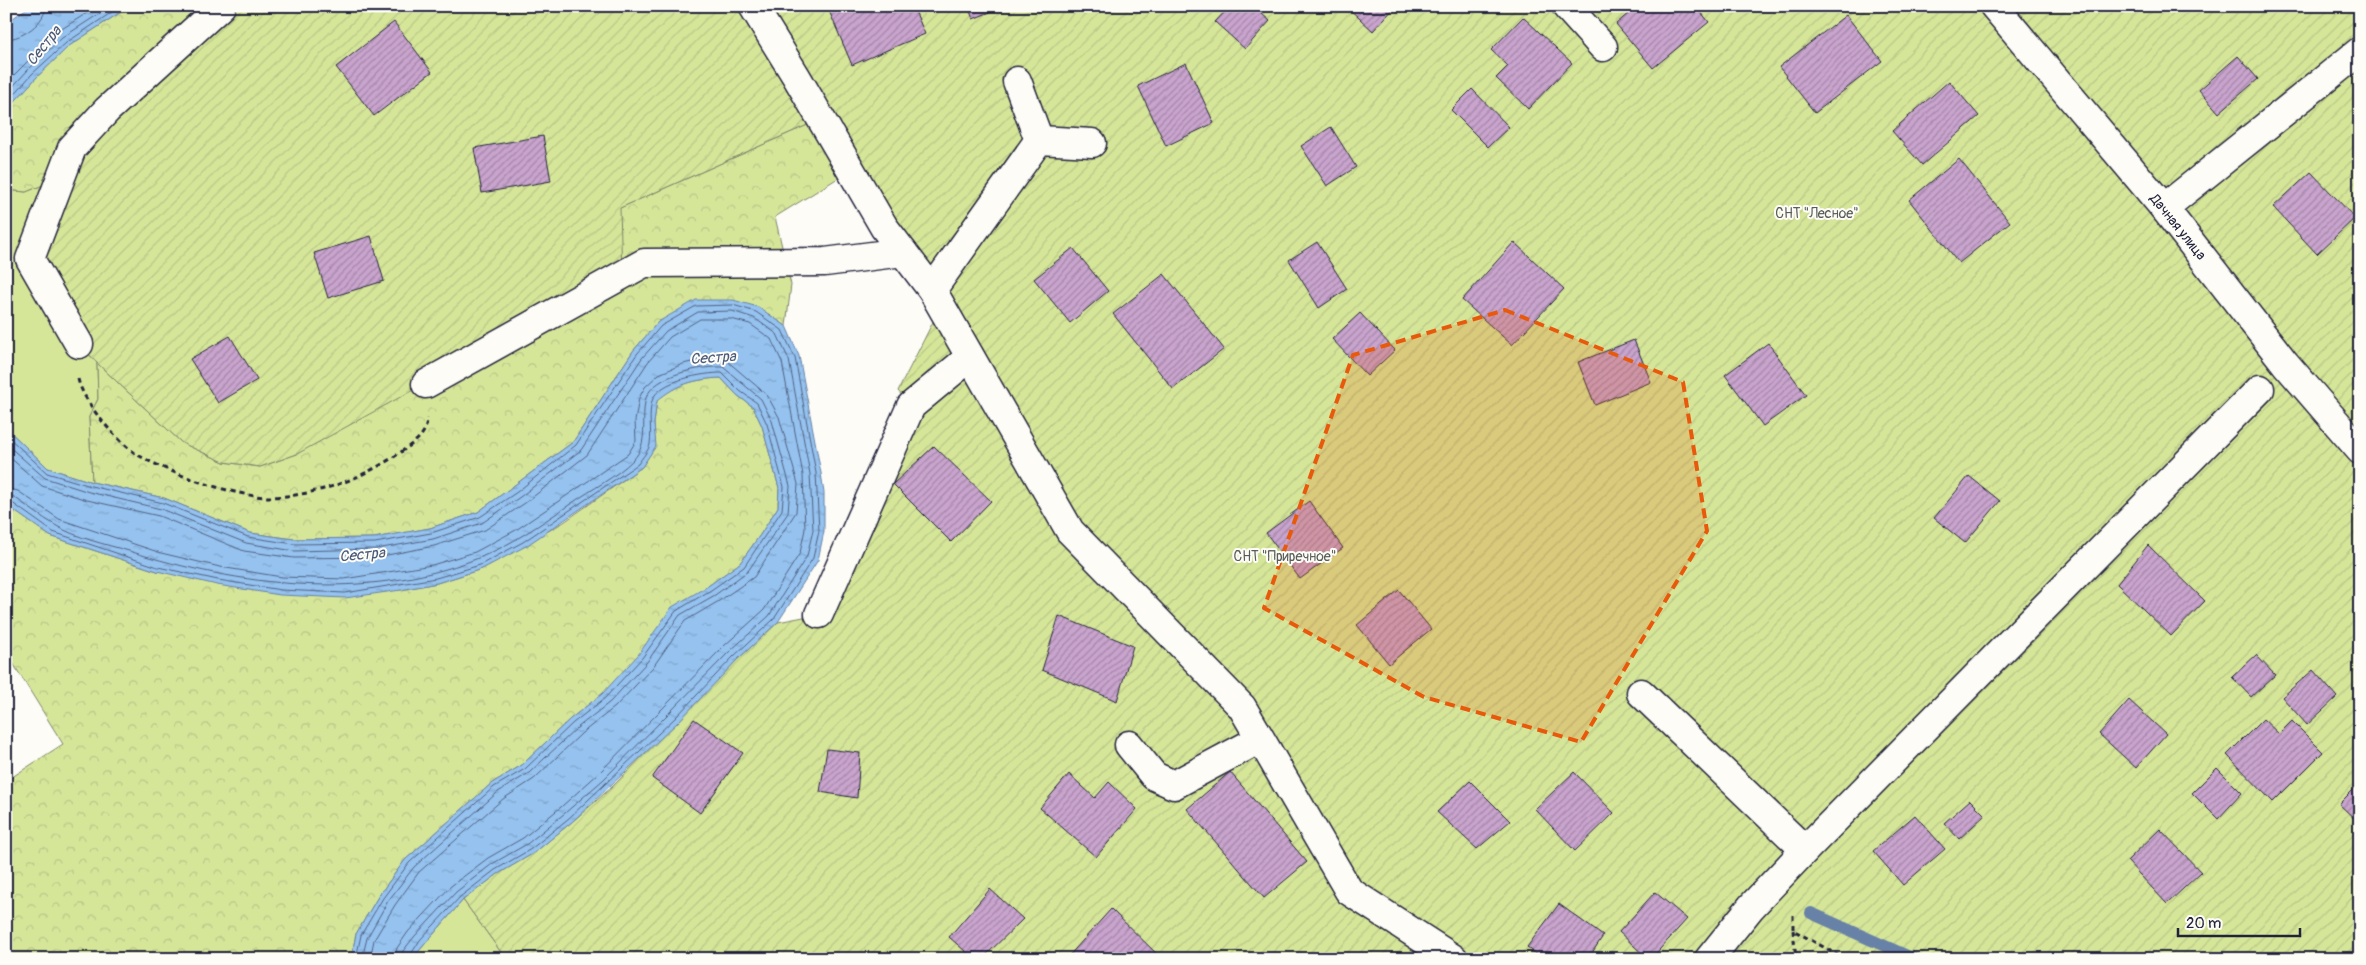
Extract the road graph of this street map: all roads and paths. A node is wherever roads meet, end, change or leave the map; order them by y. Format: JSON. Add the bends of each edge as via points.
{"nodes":[{"id":1,"x":221,"y":6,"type":"edge"},
{"id":2,"x":753,"y":6,"type":"edge"},
{"id":3,"x":1566,"y":6,"type":"edge"},
{"id":4,"x":1994,"y":6,"type":"edge"},
{"id":5,"x":1603,"y":47,"type":"dead end"},
{"id":6,"x":2360,"y":51,"type":"edge"},
{"id":7,"x":1017,"y":81,"type":"dead end"},
{"id":8,"x":1039,"y":140,"type":"junction"},
{"id":9,"x":1092,"y":143,"type":"dead end"},
{"id":10,"x":2164,"y":208,"type":"junction"},
{"id":11,"x":903,"y":252,"type":"junction"},
{"id":12,"x":932,"y":290,"type":"junction"},
{"id":13,"x":79,"y":344,"type":"joint"},
{"id":14,"x":970,"y":357,"type":"junction"},
{"id":15,"x":426,"y":384,"type":"joint"},
{"id":16,"x":2260,"y":389,"type":"dead end"},
{"id":17,"x":2360,"y":450,"type":"edge"},
{"id":18,"x":819,"y":614,"type":"dead end"},
{"id":19,"x":1641,"y":693,"type":"dead end"},
{"id":20,"x":1260,"y":739,"type":"junction"},
{"id":21,"x":1129,"y":745,"type":"dead end"},
{"id":22,"x":1805,"y":850,"type":"junction"},
{"id":23,"x":1779,"y":877,"type":"junction"},
{"id":24,"x":1794,"y":930,"type":"junction"},
{"id":25,"x":1454,"y":959,"type":"edge"},
{"id":26,"x":1709,"y":959,"type":"edge"},
{"id":27,"x":1796,"y":959,"type":"edge"},
{"id":28,"x":1845,"y":959,"type":"edge"}],
"edges":[{"from":1,"to":13,"type":"street","via":[[107,110],[72,148],[30,259]]},
{"from":2,"to":11,"type":"street","via":[[884,228]]},
{"from":3,"to":5,"type":"street"},
{"from":4,"to":10,"type":"street","name":"Дачная улица"},
{"from":6,"to":10,"type":"street"},
{"from":7,"to":8,"type":"street"},
{"from":8,"to":9,"type":"street"},
{"from":8,"to":12,"type":"street"},
{"from":10,"to":17,"type":"street","name":"Дачная улица","via":[[2285,363]]},
{"from":11,"to":12,"type":"street"},
{"from":11,"to":15,"type":"street","via":[[824,262],[644,263]]},
{"from":12,"to":14,"type":"street"},
{"from":13,"to":15,"type":"path","via":[[76,371],[85,400],[134,452],[186,476],[270,497],[350,481],[384,465],[418,441],[427,424]]},
{"from":14,"to":18,"type":"street","via":[[911,406]]},
{"from":14,"to":20,"type":"street","via":[[1070,530],[1242,707]]},
{"from":16,"to":22,"type":"street"},
{"from":19,"to":22,"type":"street"},
{"from":20,"to":21,"type":"street","via":[[1174,785],[1154,776]]},
{"from":20,"to":25,"type":"street","via":[[1349,891]]},
{"from":22,"to":23,"type":"street"},
{"from":23,"to":24,"type":"path","via":[[1793,905]]},
{"from":23,"to":26,"type":"street"},
{"from":24,"to":27,"type":"path"},
{"from":24,"to":28,"type":"path"}]}
